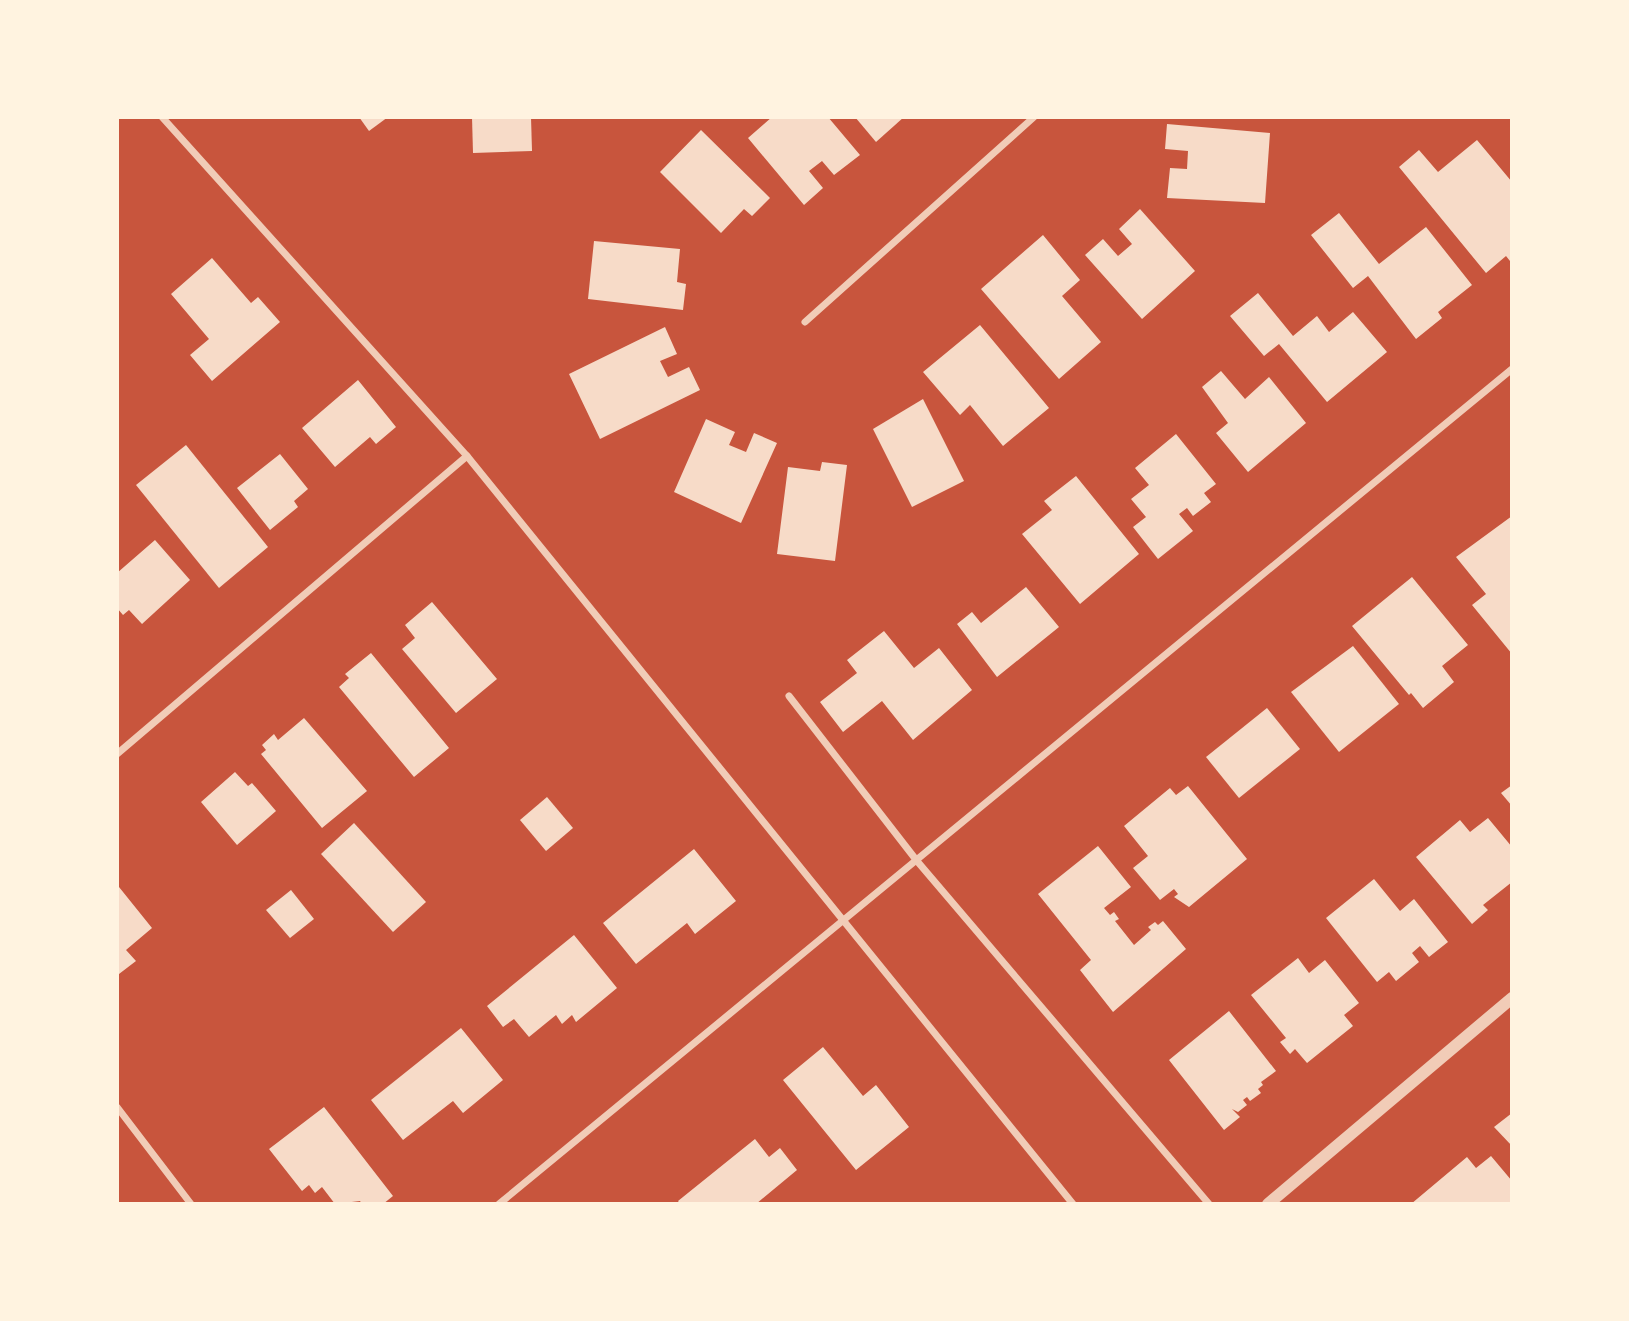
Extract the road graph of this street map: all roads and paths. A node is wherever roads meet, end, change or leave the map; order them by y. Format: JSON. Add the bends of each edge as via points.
{"nodes":[{"id":1,"x":162,"y":117,"type":"edge"},
{"id":2,"x":1034,"y":117,"type":"edge"},
{"id":3,"x":805,"y":322,"type":"dead end"},
{"id":4,"x":1512,"y":369,"type":"edge"},
{"id":5,"x":467,"y":456,"type":"junction"},
{"id":6,"x":789,"y":696,"type":"dead end"},
{"id":7,"x":117,"y":754,"type":"edge"},
{"id":8,"x":917,"y":861,"type":"junction"},
{"id":9,"x":844,"y":918,"type":"junction"},
{"id":10,"x":1512,"y":998,"type":"edge"},
{"id":11,"x":117,"y":1107,"type":"edge"},
{"id":12,"x":191,"y":1204,"type":"edge"},
{"id":13,"x":499,"y":1204,"type":"edge"},
{"id":14,"x":1073,"y":1204,"type":"edge"},
{"id":15,"x":1209,"y":1204,"type":"edge"},
{"id":16,"x":1268,"y":1204,"type":"edge"}],
"edges":[{"from":1,"to":5,"type":"street"},
{"from":2,"to":3,"type":"street"},
{"from":4,"to":8,"type":"street"},
{"from":5,"to":7,"type":"street"},
{"from":5,"to":9,"type":"street"},
{"from":6,"to":8,"type":"street"},
{"from":8,"to":9,"type":"street"},
{"from":8,"to":15,"type":"street"},
{"from":9,"to":13,"type":"street"},
{"from":9,"to":14,"type":"street"},
{"from":10,"to":16,"type":"street"},
{"from":11,"to":12,"type":"street"}]}
